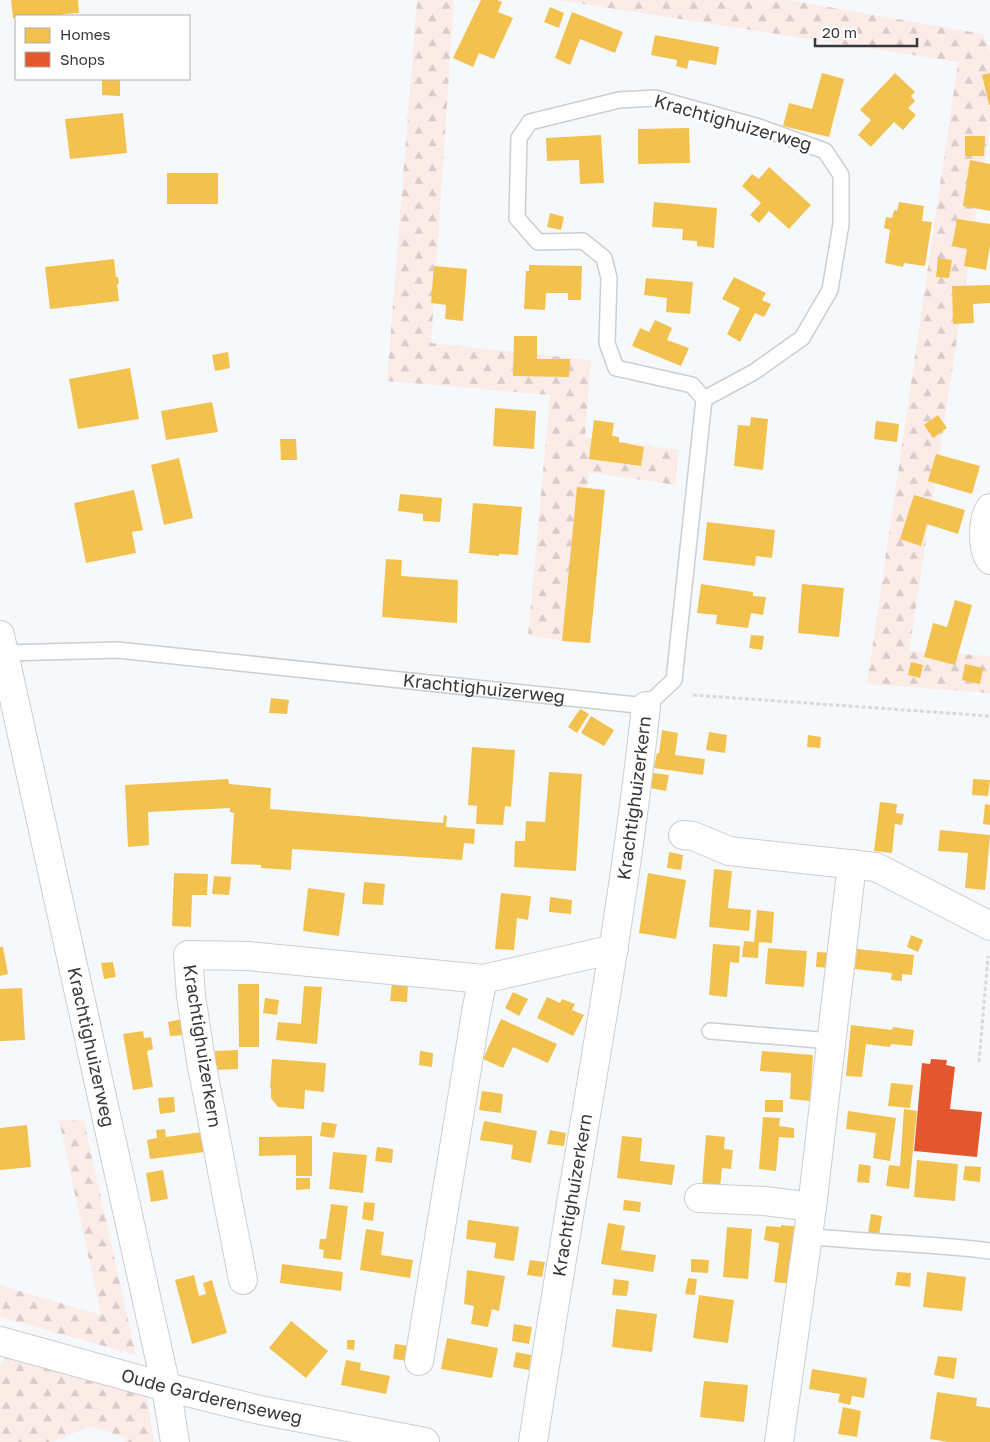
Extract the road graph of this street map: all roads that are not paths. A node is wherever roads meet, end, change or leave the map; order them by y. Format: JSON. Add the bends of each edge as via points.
{"nodes":[{"id":1,"x":704,"y":399,"type":"junction"},
{"id":2,"x":990,"y":508,"type":"edge"},
{"id":3,"x":990,"y":560,"type":"edge"},
{"id":4,"x":1,"y":644,"type":"edge"},
{"id":5,"x":653,"y":699,"type":"junction"},
{"id":6,"x":683,"y":835,"type":"dead end"},
{"id":7,"x":852,"y":864,"type":"junction"},
{"id":8,"x":989,"y":936,"type":"edge"},
{"id":9,"x":614,"y":949,"type":"junction"},
{"id":10,"x":483,"y":979,"type":"junction"},
{"id":11,"x":710,"y":1031,"type":"dead end"},
{"id":12,"x":831,"y":1042,"type":"junction"},
{"id":13,"x":699,"y":1198,"type":"dead end"},
{"id":14,"x":812,"y":1207,"type":"junction"},
{"id":15,"x":808,"y":1236,"type":"junction"},
{"id":16,"x":990,"y":1251,"type":"edge"},
{"id":17,"x":243,"y":1280,"type":"dead end"},
{"id":18,"x":0,"y":1341,"type":"edge"},
{"id":19,"x":419,"y":1361,"type":"dead end"},
{"id":20,"x":166,"y":1388,"type":"junction"},
{"id":21,"x":175,"y":1442,"type":"edge"},
{"id":22,"x":425,"y":1442,"type":"edge"},
{"id":23,"x":533,"y":1442,"type":"edge"},
{"id":24,"x":779,"y":1442,"type":"edge"}],
"edges":[{"from":1,"to":1,"type":"lane","name":"Krachtighuizerweg","via":[[754,372],[802,338],[830,290],[841,224],[841,175],[825,151],[759,127],[655,98],[619,100],[530,122],[519,138],[517,218],[538,242],[583,241],[604,258],[609,278],[607,343],[616,368],[692,385]]},
{"from":1,"to":5,"type":"lane","via":[[674,680]]},
{"from":2,"to":3,"type":"street","via":[[985,534],[985,548]]},
{"from":4,"to":5,"type":"lane","name":"Krachtighuizerweg","via":[[118,650]]},
{"from":4,"to":20,"type":"street","name":"Krachtighuizerweg"},
{"from":5,"to":9,"type":"street","name":"Krachtighuizerkern"},
{"from":6,"to":7,"type":"street","via":[[729,851]]},
{"from":7,"to":8,"type":"street","via":[[876,867]]},
{"from":7,"to":12,"type":"street"},
{"from":9,"to":10,"type":"street","name":"Krachtighuizerkern"},
{"from":9,"to":23,"type":"street","name":"Krachtighuizerkern"},
{"from":10,"to":17,"type":"street","name":"Krachtighuizerkern","via":[[248,956],[188,955],[191,996]]},
{"from":10,"to":19,"type":"street"},
{"from":11,"to":12,"type":"lane"},
{"from":12,"to":14,"type":"street"},
{"from":13,"to":14,"type":"street"},
{"from":14,"to":15,"type":"street"},
{"from":15,"to":16,"type":"lane"},
{"from":15,"to":24,"type":"street"},
{"from":18,"to":20,"type":"street","name":"Oude Garderenseweg"},
{"from":20,"to":21,"type":"street","name":"Krachtighuizerweg"},
{"from":20,"to":22,"type":"street","name":"Oude Garderenseweg"}]}
